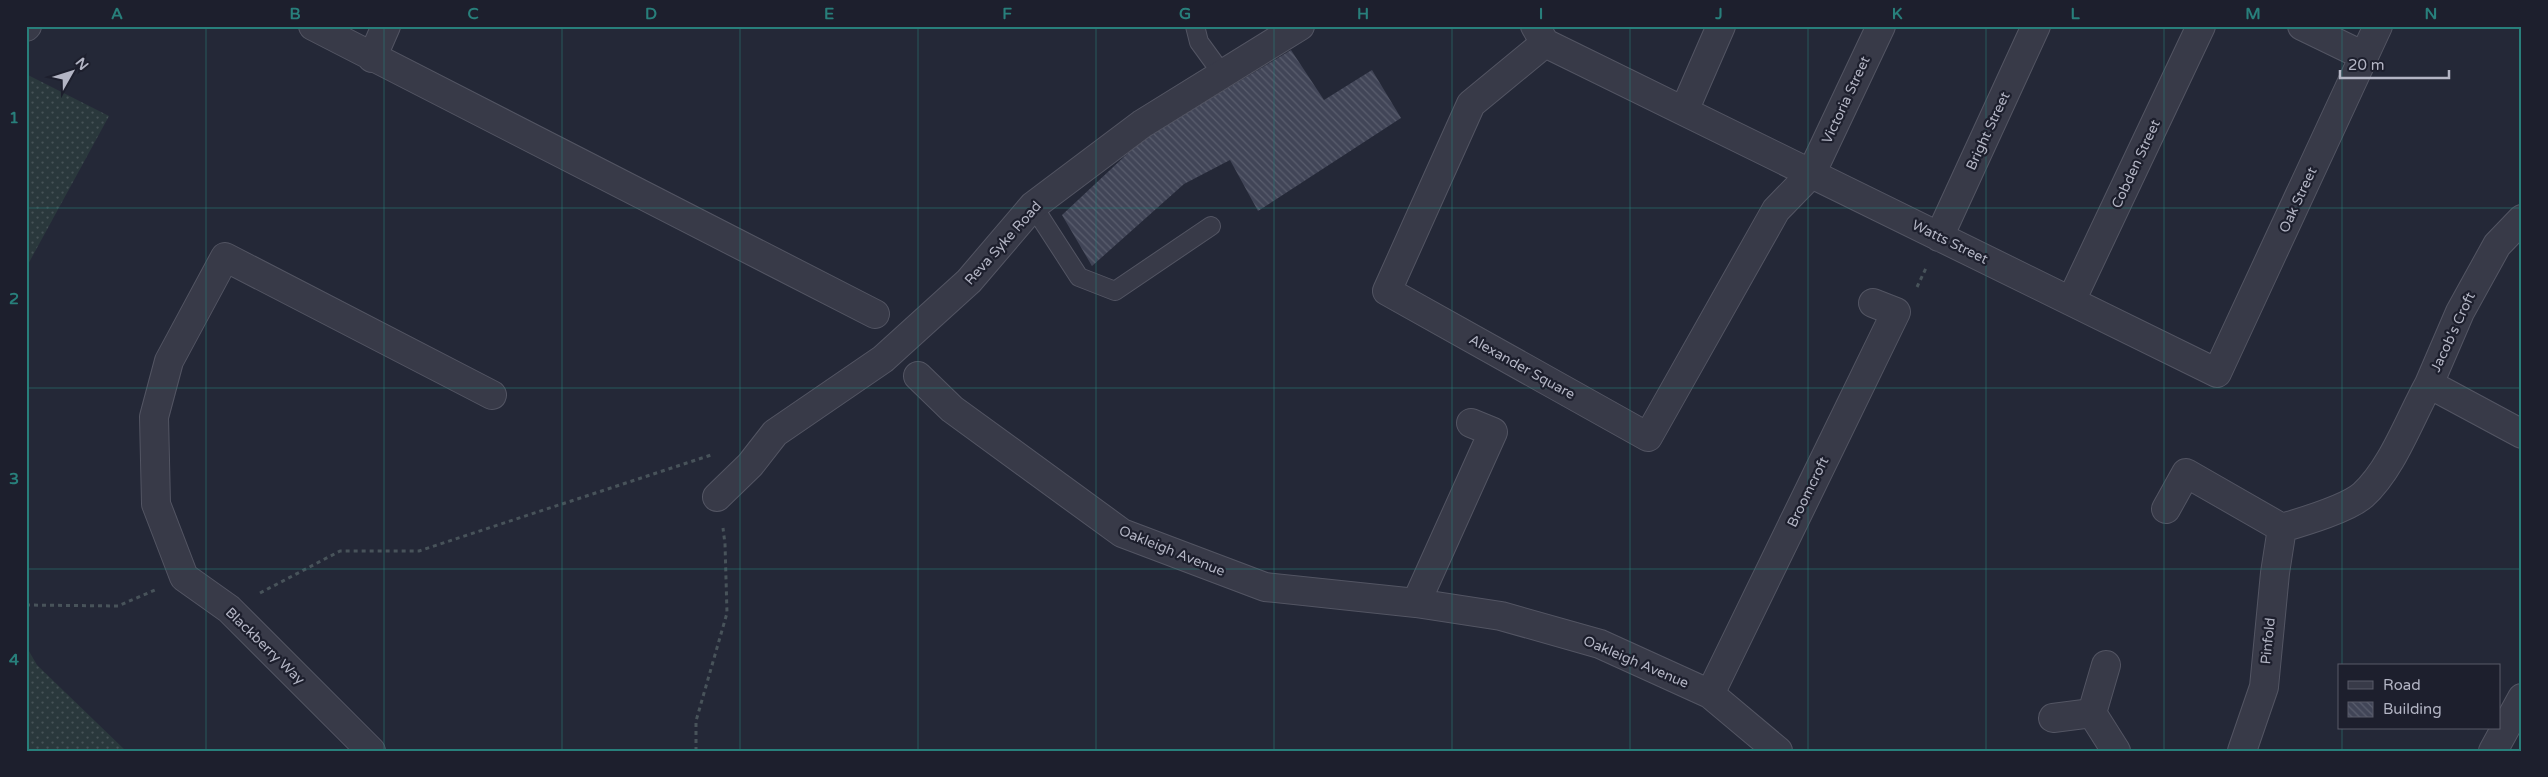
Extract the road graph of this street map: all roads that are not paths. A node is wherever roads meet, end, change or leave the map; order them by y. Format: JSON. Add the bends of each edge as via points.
{"nodes":[{"id":1,"x":313,"y":26,"type":"edge"},
{"id":2,"x":386,"y":26,"type":"edge"},
{"id":3,"x":1196,"y":26,"type":"edge"},
{"id":4,"x":1300,"y":26,"type":"edge"},
{"id":5,"x":1721,"y":26,"type":"edge"},
{"id":6,"x":1880,"y":26,"type":"edge"},
{"id":7,"x":2036,"y":26,"type":"edge"},
{"id":8,"x":2201,"y":26,"type":"edge"},
{"id":9,"x":2302,"y":26,"type":"edge"},
{"id":10,"x":2378,"y":26,"type":"edge"},
{"id":11,"x":1540,"y":35,"type":"edge"},
{"id":12,"x":2364,"y":56,"type":"junction"},
{"id":13,"x":372,"y":58,"type":"junction"},
{"id":14,"x":1223,"y":75,"type":"junction"},
{"id":15,"x":1684,"y":111,"type":"junction"},
{"id":16,"x":1811,"y":174,"type":"junction"},
{"id":17,"x":1033,"y":206,"type":"junction"},
{"id":18,"x":2522,"y":219,"type":"edge"},
{"id":19,"x":1211,"y":226,"type":"dead end"},
{"id":20,"x":1939,"y":237,"type":"junction"},
{"id":21,"x":2071,"y":301,"type":"junction"},
{"id":22,"x":1885,"y":308,"type":"road end"},
{"id":23,"x":875,"y":314,"type":"dead end"},
{"id":24,"x":2217,"y":373,"type":"joint"},
{"id":25,"x":918,"y":376,"type":"dead end"},
{"id":26,"x":2428,"y":384,"type":"junction"},
{"id":27,"x":492,"y":394,"type":"dead end"},
{"id":28,"x":1471,"y":423,"type":"dead end"},
{"id":29,"x":2522,"y":434,"type":"edge"},
{"id":30,"x":717,"y":497,"type":"road end"},
{"id":31,"x":2166,"y":509,"type":"dead end"},
{"id":32,"x":2282,"y":528,"type":"junction"},
{"id":33,"x":1416,"y":603,"type":"junction"},
{"id":34,"x":2106,"y":665,"type":"dead end"},
{"id":35,"x":1710,"y":694,"type":"junction"},
{"id":36,"x":2522,"y":698,"type":"edge"},
{"id":37,"x":2092,"y":713,"type":"junction"},
{"id":38,"x":2053,"y":718,"type":"dead end"},
{"id":39,"x":371,"y":751,"type":"edge"},
{"id":40,"x":1778,"y":751,"type":"edge"},
{"id":41,"x":2116,"y":751,"type":"edge"},
{"id":42,"x":2242,"y":751,"type":"edge"},
{"id":43,"x":2493,"y":751,"type":"edge"}],
"edges":[{"from":1,"to":13,"type":"street"},
{"from":2,"to":13,"type":"street"},
{"from":3,"to":14,"type":"lane","via":[[1199,42]]},
{"from":4,"to":14,"type":"street","name":"Reva Syke Road"},
{"from":5,"to":15,"type":"street"},
{"from":6,"to":16,"type":"street","name":"Victoria Street"},
{"from":7,"to":20,"type":"street","name":"Bright Street"},
{"from":8,"to":21,"type":"street","name":"Cobden Street"},
{"from":9,"to":12,"type":"street"},
{"from":10,"to":12,"type":"street","name":"Oak Street"},
{"from":11,"to":15,"type":"street","name":"Watts Street"},
{"from":11,"to":16,"type":"street","name":"Alexander Square","via":[[1471,104],[1387,291],[1648,437],[1776,210]]},
{"from":12,"to":24,"type":"street","name":"Oak Street"},
{"from":13,"to":23,"type":"street"},
{"from":14,"to":17,"type":"street","name":"Reva Syke Road","via":[[1142,124]]},
{"from":15,"to":16,"type":"street","name":"Watts Street"},
{"from":16,"to":20,"type":"street","name":"Watts Street"},
{"from":17,"to":19,"type":"lane","via":[[1079,277],[1115,291]]},
{"from":17,"to":30,"type":"street","name":"Reva Syke Road","via":[[970,281],[883,359],[775,433],[750,465]]},
{"from":18,"to":26,"type":"street","name":"Jacob's Croft","via":[[2498,245],[2460,312]]},
{"from":20,"to":21,"type":"street","name":"Watts Street"},
{"from":21,"to":24,"type":"street","name":"Watts Street"},
{"from":22,"to":35,"type":"street","name":"Broomcroft"},
{"from":25,"to":33,"type":"street","name":"Oakleigh Avenue","via":[[952,410],[1122,533],[1265,587]]},
{"from":26,"to":29,"type":"street","name":"Jacob's Croft"},
{"from":26,"to":32,"type":"street","via":[[2386,465],[2362,496],[2322,516]]},
{"from":27,"to":39,"type":"street","name":"Blackberry Way","via":[[225,257],[169,361],[154,417],[156,504],[184,578],[229,609]]},
{"from":28,"to":33,"type":"street","via":[[1493,432]]},
{"from":31,"to":32,"type":"street","via":[[2186,473]]},
{"from":32,"to":42,"type":"street","name":"Pinfold","via":[[2264,687]]},
{"from":33,"to":35,"type":"street","name":"Oakleigh Avenue","via":[[1501,616],[1600,644]]},
{"from":34,"to":37,"type":"street"},
{"from":35,"to":40,"type":"street","name":"Oakleigh Avenue"},
{"from":36,"to":43,"type":"street"},
{"from":37,"to":38,"type":"street"},
{"from":37,"to":41,"type":"street"}]}
